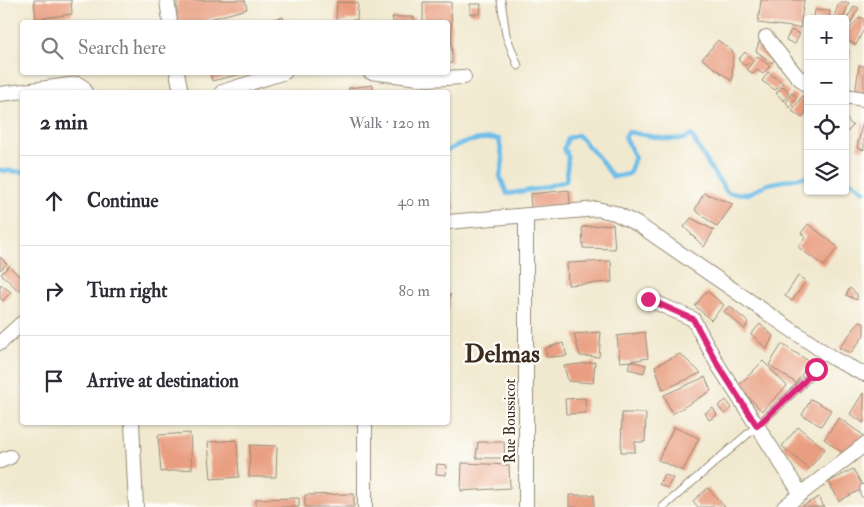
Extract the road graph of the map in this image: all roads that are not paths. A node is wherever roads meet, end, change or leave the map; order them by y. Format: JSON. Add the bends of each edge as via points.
{"nodes":[{"id":1,"x":167,"y":0,"type":"edge"},
{"id":2,"x":501,"y":0,"type":"edge"},
{"id":3,"x":170,"y":20,"type":"edge"},
{"id":4,"x":766,"y":37,"type":"dead end"},
{"id":5,"x":518,"y":66,"type":"dead end"},
{"id":6,"x":178,"y":75,"type":"edge"},
{"id":7,"x":276,"y":75,"type":"edge"},
{"id":8,"x":395,"y":75,"type":"edge"},
{"id":9,"x":464,"y":77,"type":"dead end"},
{"id":10,"x":804,"y":82,"type":"edge"},
{"id":11,"x":31,"y":90,"type":"edge"},
{"id":12,"x":84,"y":90,"type":"edge"},
{"id":13,"x":181,"y":90,"type":"edge"},
{"id":14,"x":228,"y":90,"type":"edge"},
{"id":15,"x":20,"y":91,"type":"edge"},
{"id":16,"x":0,"y":94,"type":"edge"},
{"id":17,"x":849,"y":97,"type":"edge"},
{"id":18,"x":864,"y":99,"type":"edge"},
{"id":19,"x":526,"y":216,"type":"junction"},
{"id":20,"x":450,"y":222,"type":"edge"},
{"id":21,"x":648,"y":299,"type":"dead end"},
{"id":22,"x":20,"y":325,"type":"edge"},
{"id":23,"x":0,"y":343,"type":"edge"},
{"id":24,"x":816,"y":369,"type":"dead end"},
{"id":25,"x":864,"y":374,"type":"edge"},
{"id":26,"x":132,"y":425,"type":"edge"},
{"id":27,"x":366,"y":425,"type":"edge"},
{"id":28,"x":757,"y":426,"type":"junction"},
{"id":29,"x":864,"y":445,"type":"edge"},
{"id":30,"x":864,"y":488,"type":"edge"},
{"id":31,"x":801,"y":494,"type":"junction"},
{"id":32,"x":864,"y":494,"type":"edge"},
{"id":33,"x":136,"y":507,"type":"edge"},
{"id":34,"x":365,"y":507,"type":"edge"},
{"id":35,"x":526,"y":507,"type":"edge"},
{"id":36,"x":663,"y":507,"type":"edge"},
{"id":37,"x":784,"y":507,"type":"edge"}],
"edges":[{"from":1,"to":3,"type":"street"},
{"from":2,"to":5,"type":"lane","via":[[506,36]]},
{"from":4,"to":10,"type":"street"},
{"from":6,"to":13,"type":"street"},
{"from":7,"to":14,"type":"street"},
{"from":8,"to":9,"type":"street","via":[[428,79]]},
{"from":11,"to":12,"type":"street","via":[[78,84]]},
{"from":15,"to":16,"type":"street"},
{"from":17,"to":18,"type":"street"},
{"from":19,"to":20,"type":"street"},
{"from":19,"to":25,"type":"street","via":[[597,210],[615,213],[640,225],[834,359]]},
{"from":19,"to":35,"type":"street","name":"Rue Boussicot"},
{"from":21,"to":28,"type":"street","via":[[693,319]]},
{"from":22,"to":23,"type":"street"},
{"from":24,"to":28,"type":"lane"},
{"from":26,"to":33,"type":"street"},
{"from":27,"to":34,"type":"street"},
{"from":28,"to":31,"type":"street"},
{"from":28,"to":36,"type":"lane"},
{"from":29,"to":31,"type":"street"},
{"from":30,"to":32,"type":"lane"},
{"from":31,"to":37,"type":"street"}]}
